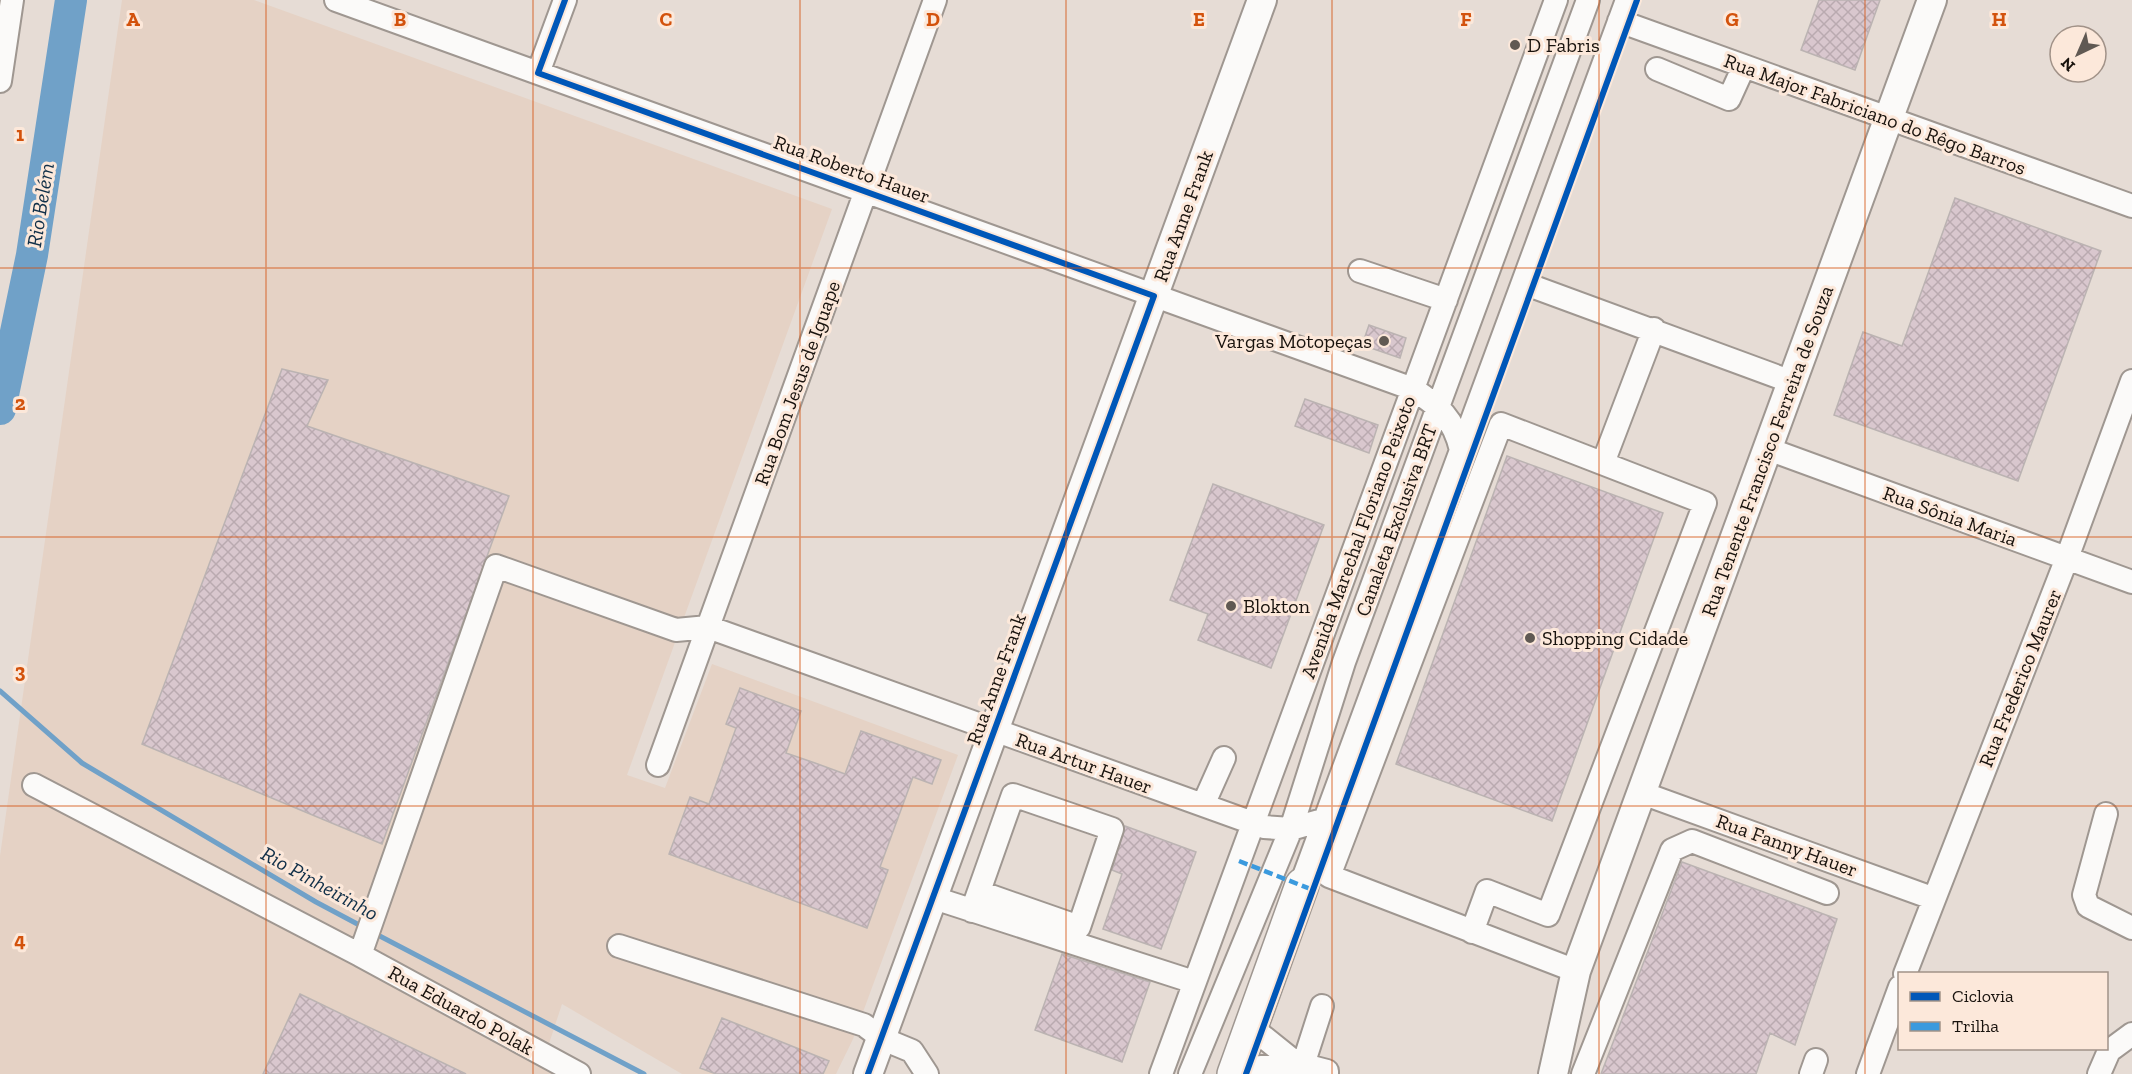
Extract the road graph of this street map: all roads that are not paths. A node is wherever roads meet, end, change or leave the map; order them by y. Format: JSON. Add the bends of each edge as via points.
{"nodes":[{"id":1,"x":12,"y":0,"type":"edge"},
{"id":2,"x":336,"y":0,"type":"edge"},
{"id":3,"x":565,"y":0,"type":"edge"},
{"id":4,"x":935,"y":0,"type":"edge"},
{"id":5,"x":1262,"y":0,"type":"edge"},
{"id":6,"x":1556,"y":0,"type":"edge"},
{"id":7,"x":1588,"y":0,"type":"edge"},
{"id":8,"x":1627,"y":0,"type":"edge"},
{"id":9,"x":1932,"y":0,"type":"edge"},
{"id":10,"x":385,"y":9,"type":"edge"},
{"id":11,"x":1619,"y":21,"type":"junction"},
{"id":12,"x":1743,"y":66,"type":"junction"},
{"id":13,"x":1657,"y":69,"type":"dead end"},
{"id":14,"x":538,"y":73,"type":"junction"},
{"id":15,"x":0,"y":81,"type":"edge"},
{"id":16,"x":1888,"y":118,"type":"junction"},
{"id":17,"x":866,"y":192,"type":"junction"},
{"id":18,"x":2132,"y":206,"type":"edge"},
{"id":19,"x":1360,"y":271,"type":"dead end"},
{"id":20,"x":1523,"y":283,"type":"junction"},
{"id":21,"x":1154,"y":296,"type":"junction"},
{"id":22,"x":1446,"y":300,"type":"junction"},
{"id":23,"x":1654,"y":329,"type":"junction"},
{"id":24,"x":2132,"y":381,"type":"edge"},
{"id":25,"x":1792,"y":382,"type":"junction"},
{"id":26,"x":1413,"y":389,"type":"junction"},
{"id":27,"x":1438,"y":405,"type":"junction"},
{"id":28,"x":1768,"y":449,"type":"junction"},
{"id":29,"x":1461,"y":450,"type":"junction"},
{"id":30,"x":1603,"y":463,"type":"junction"},
{"id":31,"x":2067,"y":558,"type":"junction"},
{"id":32,"x":2132,"y":582,"type":"edge"},
{"id":33,"x":708,"y":627,"type":"junction"},
{"id":34,"x":995,"y":731,"type":"junction"},
{"id":35,"x":1224,"y":758,"type":"dead end"},
{"id":36,"x":658,"y":765,"type":"dead end"},
{"id":37,"x":34,"y":785,"type":"dead end"},
{"id":38,"x":1642,"y":793,"type":"junction"},
{"id":39,"x":1203,"y":805,"type":"junction"},
{"id":40,"x":2106,"y":814,"type":"dead end"},
{"id":41,"x":1326,"y":819,"type":"junction"},
{"id":42,"x":1253,"y":823,"type":"junction"},
{"id":43,"x":1292,"y":830,"type":"junction"},
{"id":44,"x":1302,"y":885,"type":"junction"},
{"id":45,"x":1827,"y":893,"type":"dead end"},
{"id":46,"x":934,"y":898,"type":"junction"},
{"id":47,"x":1932,"y":898,"type":"junction"},
{"id":48,"x":976,"y":902,"type":"junction"},
{"id":49,"x":2132,"y":928,"type":"edge"},
{"id":50,"x":1472,"y":932,"type":"junction"},
{"id":51,"x":364,"y":946,"type":"junction"},
{"id":52,"x":619,"y":946,"type":"dead end"},
{"id":53,"x":1576,"y":971,"type":"junction"},
{"id":54,"x":1906,"y":972,"type":"edge"},
{"id":55,"x":1194,"y":982,"type":"junction"},
{"id":56,"x":1898,"y":990,"type":"edge"},
{"id":57,"x":1322,"y":1006,"type":"dead end"},
{"id":58,"x":1251,"y":1027,"type":"junction"},
{"id":59,"x":2132,"y":1034,"type":"edge"},
{"id":60,"x":883,"y":1039,"type":"junction"},
{"id":61,"x":1204,"y":1039,"type":"junction"},
{"id":62,"x":1299,"y":1064,"type":"junction"},
{"id":63,"x":1229,"y":1073,"type":"edge"},
{"id":64,"x":579,"y":1074,"type":"edge"},
{"id":65,"x":868,"y":1074,"type":"edge"},
{"id":66,"x":927,"y":1074,"type":"edge"},
{"id":67,"x":1161,"y":1074,"type":"edge"},
{"id":68,"x":1178,"y":1074,"type":"edge"},
{"id":69,"x":1190,"y":1074,"type":"edge"},
{"id":70,"x":1327,"y":1074,"type":"edge"},
{"id":71,"x":1553,"y":1074,"type":"edge"},
{"id":72,"x":1583,"y":1074,"type":"edge"},
{"id":73,"x":1868,"y":1074,"type":"edge"},
{"id":74,"x":2099,"y":1074,"type":"edge"}],
"edges":[{"from":1,"to":15,"type":"street"},
{"from":2,"to":10,"type":"street","name":"Rua Roberto Hauer"},
{"from":3,"to":14,"type":"street"},
{"from":4,"to":17,"type":"street","name":"Rua Bom Jesus de Iguape"},
{"from":5,"to":21,"type":"main road","name":"Rua Anne Frank"},
{"from":6,"to":22,"type":"street","name":"Avenida Marechal Floriano Peixoto"},
{"from":7,"to":27,"type":"street","name":"Canaleta Exclusiva BRT"},
{"from":8,"to":11,"type":"street"},
{"from":9,"to":16,"type":"main road","name":"Rua Tenente Francisco Ferreira de Souza"},
{"from":10,"to":14,"type":"street","name":"Rua Roberto Hauer"},
{"from":11,"to":12,"type":"street","name":"Rua Major Fabriciano do Rêgo Barros"},
{"from":11,"to":20,"type":"street"},
{"from":12,"to":13,"type":"street","via":[[1730,99]]},
{"from":12,"to":16,"type":"street","name":"Rua Major Fabriciano do Rêgo Barros"},
{"from":14,"to":17,"type":"street","name":"Rua Roberto Hauer"},
{"from":16,"to":18,"type":"street","name":"Rua Major Fabriciano do Rêgo Barros"},
{"from":16,"to":25,"type":"main road","name":"Rua Tenente Francisco Ferreira de Souza"},
{"from":17,"to":21,"type":"street","name":"Rua Roberto Hauer"},
{"from":17,"to":33,"type":"street","name":"Rua Bom Jesus de Iguape"},
{"from":19,"to":22,"type":"street"},
{"from":20,"to":23,"type":"street"},
{"from":20,"to":29,"type":"street"},
{"from":21,"to":26,"type":"street","name":"Rua Roberto Hauer"},
{"from":21,"to":34,"type":"main road","name":"Rua Anne Frank"},
{"from":22,"to":26,"type":"street","name":"Avenida Marechal Floriano Peixoto"},
{"from":23,"to":25,"type":"street"},
{"from":23,"to":30,"type":"street"},
{"from":24,"to":31,"type":"street","name":"Rua Frederico Maurer"},
{"from":25,"to":28,"type":"main road","name":"Rua Tenente Francisco Ferreira de Souza"},
{"from":26,"to":27,"type":"street","name":"Rua Roberto Hauer"},
{"from":26,"to":42,"type":"street","name":"Avenida Marechal Floriano Peixoto"},
{"from":27,"to":29,"type":"street","via":[[1449,418]]},
{"from":27,"to":43,"type":"street","name":"Canaleta Exclusiva BRT","via":[[1344,662]]},
{"from":28,"to":31,"type":"street","name":"Rua Sônia Maria"},
{"from":28,"to":38,"type":"main road","name":"Rua Tenente Francisco Ferreira de Souza"},
{"from":29,"to":41,"type":"street"},
{"from":30,"to":50,"type":"street","via":[[1705,503],[1548,915],[1487,891]]},
{"from":30,"to":50,"type":"street","via":[[1501,424],[1329,876]]},
{"from":31,"to":32,"type":"street","name":"Rua Sônia Maria"},
{"from":31,"to":47,"type":"street","name":"Rua Frederico Maurer"},
{"from":33,"to":34,"type":"street","name":"Rua Artur Hauer"},
{"from":33,"to":36,"type":"street","name":"Rua Bom Jesus de Iguape"},
{"from":33,"to":51,"type":"street","via":[[676,630],[496,566]]},
{"from":34,"to":39,"type":"street","name":"Rua Artur Hauer"},
{"from":34,"to":46,"type":"main road","name":"Rua Anne Frank"},
{"from":35,"to":39,"type":"street"},
{"from":37,"to":51,"type":"street","name":"Rua Eduardo Polak"},
{"from":38,"to":47,"type":"street","name":"Rua Fanny Hauer"},
{"from":38,"to":53,"type":"main road","name":"Rua Tenente Francisco Ferreira de Souza"},
{"from":39,"to":42,"type":"street","name":"Rua Artur Hauer"},
{"from":40,"to":49,"type":"street","via":[[2084,895],[2088,906]]},
{"from":41,"to":43,"type":"street","name":"Rua Artur Hauer"},
{"from":41,"to":44,"type":"street"},
{"from":42,"to":43,"type":"street","name":"Rua Artur Hauer"},
{"from":42,"to":55,"type":"street","name":"Avenida Marechal Floriano Peixoto"},
{"from":43,"to":61,"type":"street","name":"Canaleta Exclusiva BRT"},
{"from":44,"to":58,"type":"highway"},
{"from":44,"to":63,"type":"street"},
{"from":45,"to":72,"type":"street","via":[[1692,841],[1672,849]]},
{"from":46,"to":48,"type":"street"},
{"from":46,"to":60,"type":"main road","name":"Rua Anne Frank"},
{"from":47,"to":54,"type":"street","name":"Rua Frederico Maurer"},
{"from":48,"to":48,"type":"street","via":[[1013,795],[1112,829],[1079,927]]},
{"from":48,"to":55,"type":"street"},
{"from":50,"to":53,"type":"street"},
{"from":51,"to":64,"type":"street","name":"Rua Eduardo Polak"},
{"from":52,"to":60,"type":"street","via":[[864,1024]]},
{"from":53,"to":71,"type":"main road","name":"Rua Tenente Francisco Ferreira de Souza"},
{"from":55,"to":67,"type":"street","name":"Avenida Marechal Floriano Peixoto"},
{"from":56,"to":73,"type":"street"},
{"from":57,"to":62,"type":"street"},
{"from":58,"to":62,"type":"street"},
{"from":58,"to":63,"type":"highway"},
{"from":59,"to":74,"type":"street","via":[[2109,1051]]},
{"from":60,"to":65,"type":"main road","name":"Rua Anne Frank"},
{"from":60,"to":66,"type":"street","via":[[912,1051]]},
{"from":61,"to":68,"type":"street","name":"Canaleta Exclusiva BRT"},
{"from":61,"to":69,"type":"street","name":"Canaleta Exclusiva BRT"},
{"from":62,"to":63,"type":"street"},
{"from":62,"to":70,"type":"street"}]}
